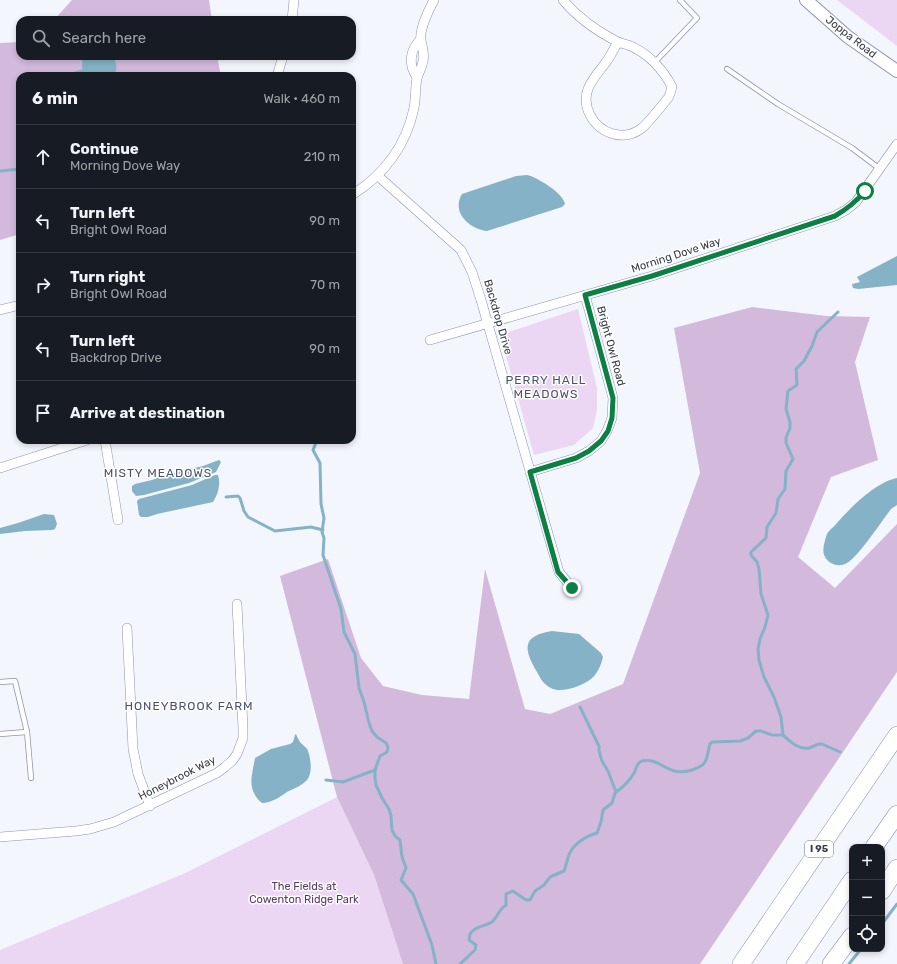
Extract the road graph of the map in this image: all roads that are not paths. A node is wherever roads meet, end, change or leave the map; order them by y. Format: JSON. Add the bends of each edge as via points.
{"nodes":[{"id":1,"x":294,"y":0,"type":"edge"},
{"id":2,"x":434,"y":0,"type":"edge"},
{"id":3,"x":562,"y":0,"type":"edge"},
{"id":4,"x":680,"y":0,"type":"edge"},
{"id":5,"x":806,"y":0,"type":"edge"},
{"id":6,"x":292,"y":16,"type":"edge"},
{"id":7,"x":618,"y":42,"type":"junction"},
{"id":8,"x":282,"y":60,"type":"edge"},
{"id":9,"x":654,"y":63,"type":"junction"},
{"id":10,"x":727,"y":69,"type":"dead end"},
{"id":11,"x":897,"y":71,"type":"edge"},
{"id":12,"x":278,"y":72,"type":"edge"},
{"id":13,"x":897,"y":144,"type":"edge"},
{"id":14,"x":880,"y":169,"type":"junction"},
{"id":15,"x":378,"y":176,"type":"junction"},
{"id":16,"x":356,"y":192,"type":"edge"},
{"id":17,"x":585,"y":295,"type":"junction"},
{"id":18,"x":16,"y":306,"type":"edge"},
{"id":19,"x":0,"y":310,"type":"edge"},
{"id":20,"x":487,"y":323,"type":"junction"},
{"id":21,"x":430,"y":340,"type":"dead end"},
{"id":22,"x":75,"y":444,"type":"edge"},
{"id":23,"x":106,"y":444,"type":"edge"},
{"id":24,"x":0,"y":468,"type":"edge"},
{"id":25,"x":530,"y":472,"type":"junction"},
{"id":26,"x":118,"y":520,"type":"dead end"},
{"id":27,"x":572,"y":588,"type":"dead end"},
{"id":28,"x":237,"y":604,"type":"dead end"},
{"id":29,"x":127,"y":628,"type":"dead end"},
{"id":30,"x":0,"y":682,"type":"edge"},
{"id":31,"x":27,"y":732,"type":"junction"},
{"id":32,"x":0,"y":734,"type":"edge"},
{"id":33,"x":897,"y":735,"type":"edge"},
{"id":34,"x":31,"y":778,"type":"dead end"},
{"id":35,"x":150,"y":806,"type":"junction"},
{"id":36,"x":897,"y":814,"type":"edge"},
{"id":37,"x":0,"y":838,"type":"edge"},
{"id":38,"x":876,"y":844,"type":"edge"},
{"id":39,"x":897,"y":868,"type":"edge"},
{"id":40,"x":849,"y":884,"type":"edge"},
{"id":41,"x":885,"y":886,"type":"edge"},
{"id":42,"x":849,"y":940,"type":"edge"},
{"id":43,"x":741,"y":964,"type":"edge"},
{"id":44,"x":795,"y":964,"type":"edge"},
{"id":45,"x":831,"y":964,"type":"edge"}],
"edges":[{"from":1,"to":6,"type":"street"},
{"from":2,"to":15,"type":"street","via":[[425,18],[420,40],[424,49],[424,60],[417,77],[414,107],[405,135]]},
{"from":3,"to":7,"type":"street","via":[[583,20]]},
{"from":4,"to":9,"type":"lane","via":[[697,18]]},
{"from":5,"to":11,"type":"street","name":"Joppa Road","via":[[848,37]]},
{"from":7,"to":9,"type":"street","via":[[640,51]]},
{"from":7,"to":9,"type":"street","via":[[588,89],[588,110],[599,127],[611,134],[630,134],[642,128],[668,97],[672,87],[667,76]]},
{"from":8,"to":12,"type":"street"},
{"from":10,"to":14,"type":"lane","via":[[778,104],[852,148]]},
{"from":13,"to":14,"type":"street","name":"Morning Dove Way"},
{"from":14,"to":17,"type":"street","name":"Morning Dove Way","via":[[856,202],[835,216],[652,276]]},
{"from":15,"to":16,"type":"street"},
{"from":15,"to":20,"type":"street","name":"Backdrop Drive","via":[[461,250],[472,272]]},
{"from":17,"to":20,"type":"street","name":"Morning Dove Way"},
{"from":17,"to":25,"type":"street","name":"Bright Owl Road","via":[[613,398],[612,418],[608,431],[601,441],[576,458]]},
{"from":18,"to":19,"type":"street"},
{"from":20,"to":21,"type":"street","name":"Morning Dove Way"},
{"from":20,"to":25,"type":"street","name":"Backdrop Drive"},
{"from":22,"to":24,"type":"street"},
{"from":23,"to":26,"type":"street"},
{"from":25,"to":27,"type":"street","name":"Backdrop Drive","via":[[558,572]]},
{"from":28,"to":35,"type":"street","name":"Honeybrook Way","via":[[243,728],[241,746],[232,761],[217,773]]},
{"from":29,"to":35,"type":"street","via":[[133,749],[138,774]]},
{"from":30,"to":31,"type":"lane","via":[[15,681]]},
{"from":31,"to":32,"type":"lane"},
{"from":31,"to":34,"type":"lane"},
{"from":33,"to":43,"type":"highway","number":"I 95"},
{"from":35,"to":37,"type":"street","name":"Honeybrook Way","via":[[114,822],[90,829]]},
{"from":36,"to":38,"type":"highway"},
{"from":39,"to":41,"type":"highway"},
{"from":40,"to":44,"type":"highway"},
{"from":42,"to":45,"type":"highway"}]}
